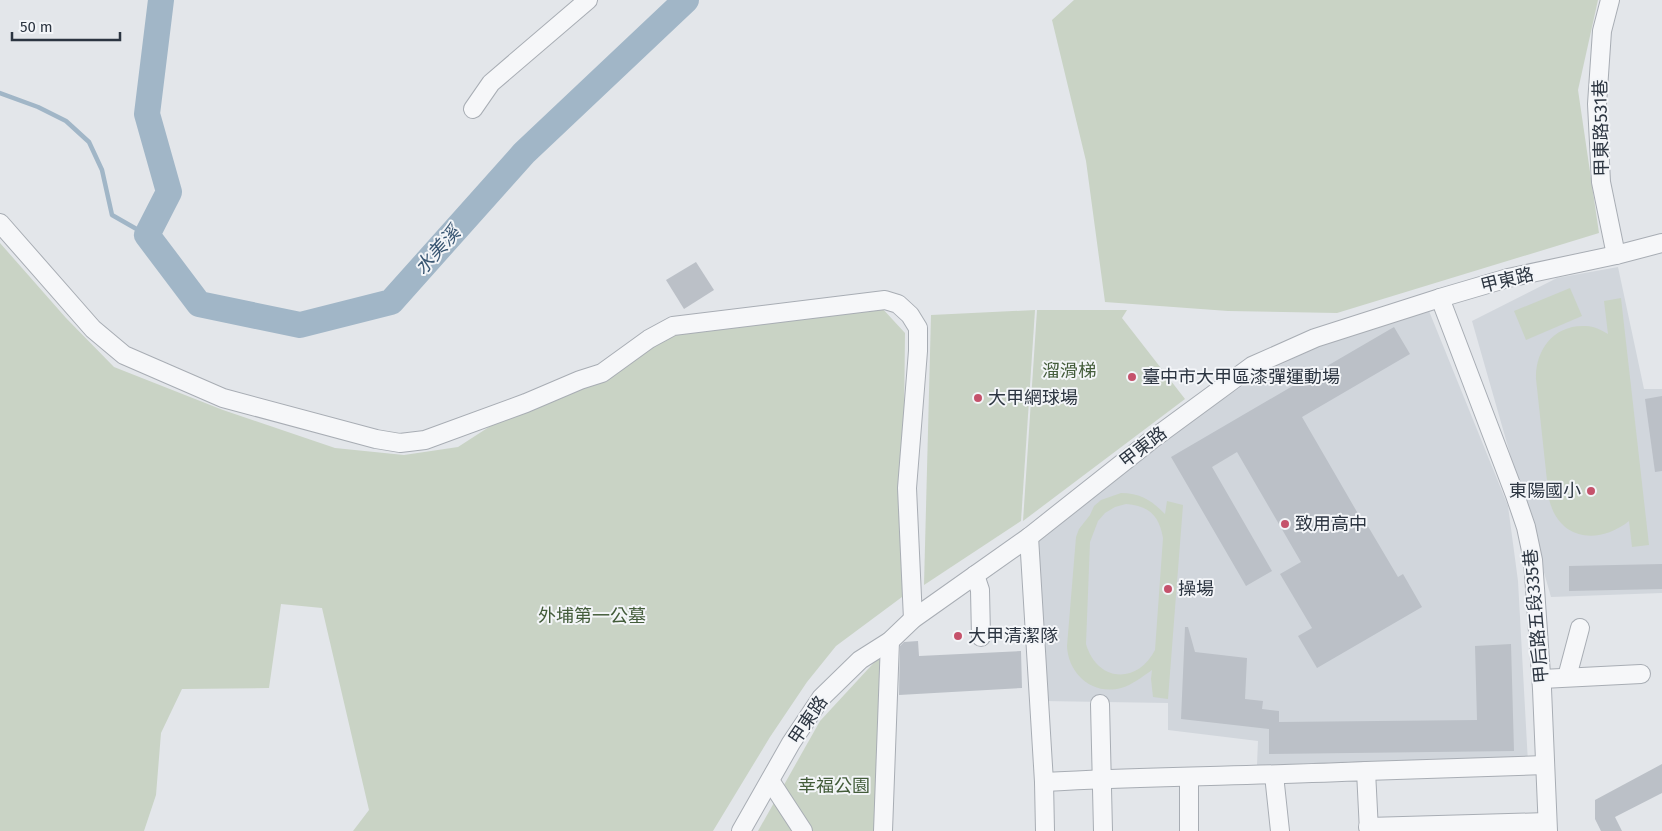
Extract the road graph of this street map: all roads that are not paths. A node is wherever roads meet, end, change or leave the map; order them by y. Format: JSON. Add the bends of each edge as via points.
{"nodes":[{"id":1,"x":588,"y":0,"type":"edge"},
{"id":2,"x":1610,"y":0,"type":"edge"},
{"id":3,"x":473,"y":108,"type":"dead end"},
{"id":4,"x":0,"y":224,"type":"edge"},
{"id":5,"x":1662,"y":243,"type":"edge"},
{"id":6,"x":1616,"y":255,"type":"junction"},
{"id":7,"x":1440,"y":298,"type":"junction"},
{"id":8,"x":1028,"y":537,"type":"junction"},
{"id":9,"x":975,"y":575,"type":"junction"},
{"id":10,"x":913,"y":619,"type":"junction"},
{"id":11,"x":1580,"y":628,"type":"dead end"},
{"id":12,"x":981,"y":637,"type":"dead end"},
{"id":13,"x":890,"y":641,"type":"junction"},
{"id":14,"x":1641,"y":674,"type":"dead end"},
{"id":15,"x":1567,"y":677,"type":"junction"},
{"id":16,"x":1542,"y":678,"type":"junction"},
{"id":17,"x":1100,"y":704,"type":"dead end"},
{"id":18,"x":1545,"y":765,"type":"junction"},
{"id":19,"x":1366,"y":771,"type":"junction"},
{"id":20,"x":1274,"y":775,"type":"junction"},
{"id":21,"x":1102,"y":778,"type":"junction"},
{"id":22,"x":1188,"y":778,"type":"junction"},
{"id":23,"x":770,"y":782,"type":"junction"},
{"id":24,"x":1044,"y":782,"type":"junction"},
{"id":25,"x":1547,"y":826,"type":"edge"},
{"id":26,"x":1369,"y":829,"type":"edge"},
{"id":27,"x":741,"y":831,"type":"edge"},
{"id":28,"x":802,"y":831,"type":"edge"},
{"id":29,"x":883,"y":831,"type":"edge"},
{"id":30,"x":1045,"y":831,"type":"edge"},
{"id":31,"x":1103,"y":831,"type":"edge"},
{"id":32,"x":1189,"y":831,"type":"edge"},
{"id":33,"x":1280,"y":831,"type":"edge"}],
"edges":[{"from":1,"to":3,"type":"street","via":[[491,84]]},
{"from":2,"to":6,"type":"street","name":"甲東路531巷","via":[[1602,31],[1597,104],[1601,182]]},
{"from":4,"to":10,"type":"street","via":[[92,329],[124,355],[223,398],[376,439],[400,442],[425,440],[602,373],[673,326],[885,300],[898,304],[918,328],[907,488]]},
{"from":5,"to":6,"type":"street","name":"甲東路"},
{"from":6,"to":7,"type":"street","name":"甲東路","via":[[1508,278]]},
{"from":7,"to":8,"type":"street","name":"甲東路","via":[[1315,338],[1252,366]]},
{"from":7,"to":16,"type":"street","name":"甲后路五段335巷","via":[[1526,527],[1534,560]]},
{"from":8,"to":9,"type":"street","name":"甲東路"},
{"from":8,"to":24,"type":"street"},
{"from":9,"to":10,"type":"street","name":"甲東路"},
{"from":9,"to":12,"type":"street","via":[[980,590]]},
{"from":10,"to":13,"type":"street","name":"甲東路"},
{"from":11,"to":15,"type":"street"},
{"from":13,"to":23,"type":"street","name":"甲東路","via":[[860,660],[821,698]]},
{"from":13,"to":29,"type":"street"},
{"from":14,"to":15,"type":"street"},
{"from":15,"to":16,"type":"street"},
{"from":16,"to":18,"type":"street","name":"甲后路五段335巷"},
{"from":17,"to":21,"type":"street"},
{"from":18,"to":19,"type":"street"},
{"from":18,"to":25,"type":"street","name":"甲后路五段335巷"},
{"from":19,"to":20,"type":"street"},
{"from":19,"to":26,"type":"street"},
{"from":20,"to":22,"type":"street"},
{"from":20,"to":33,"type":"street"},
{"from":21,"to":22,"type":"street"},
{"from":21,"to":24,"type":"street"},
{"from":21,"to":31,"type":"street"},
{"from":22,"to":32,"type":"street"},
{"from":23,"to":27,"type":"street","name":"甲東路"},
{"from":23,"to":28,"type":"street"},
{"from":24,"to":30,"type":"street"},
{"from":25,"to":26,"type":"street"}]}
